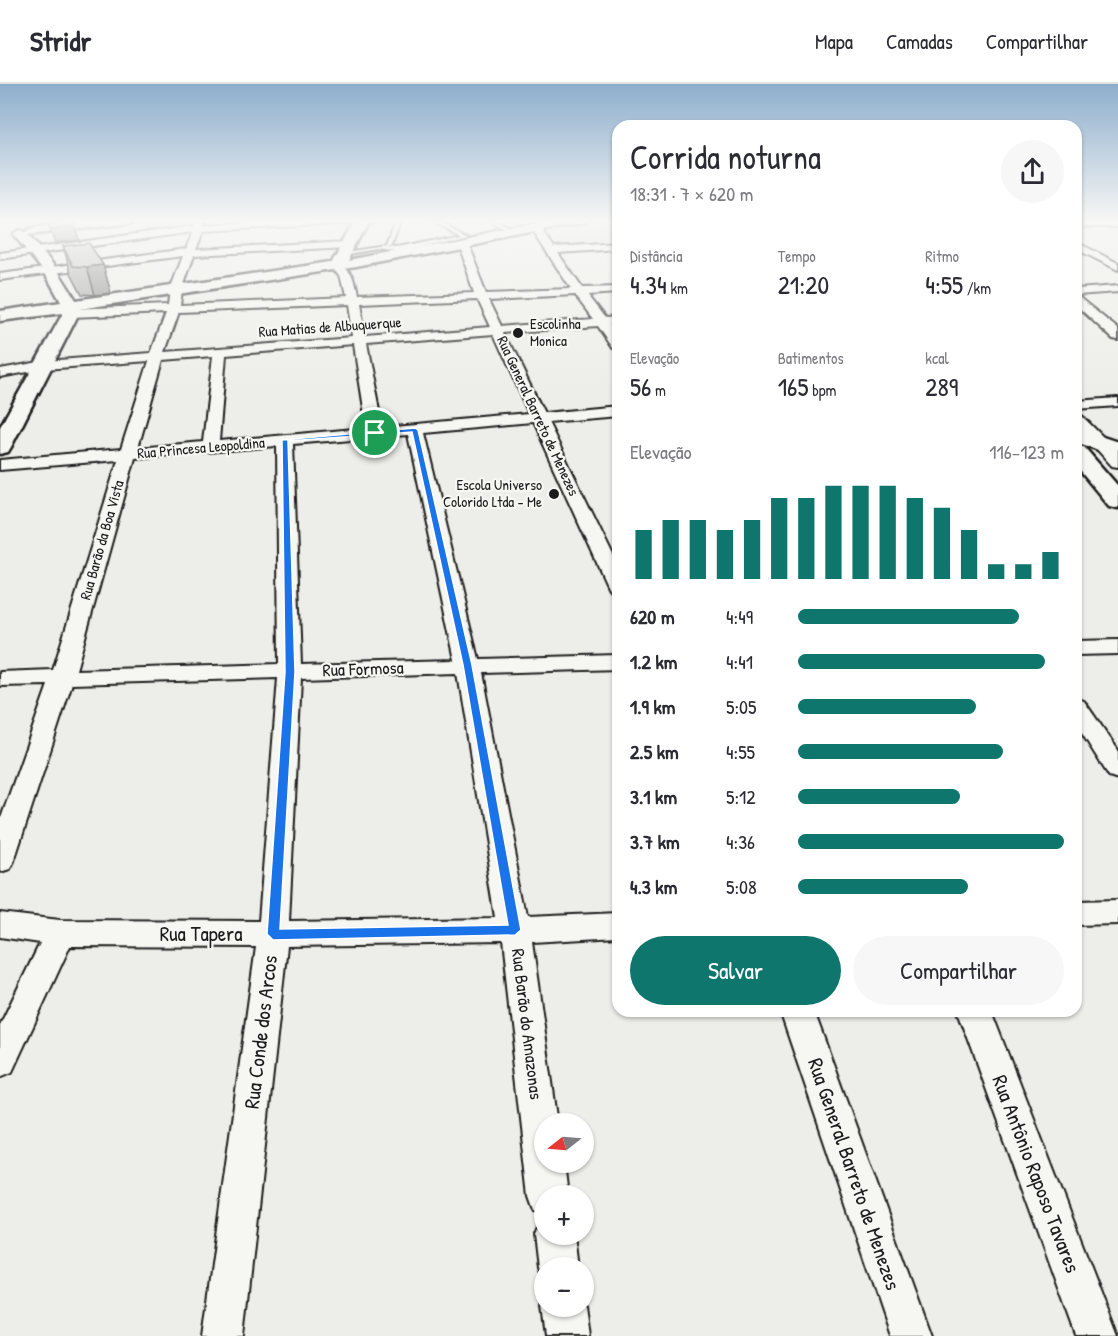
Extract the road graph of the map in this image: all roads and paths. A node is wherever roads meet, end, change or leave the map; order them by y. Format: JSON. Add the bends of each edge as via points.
{"nodes":[{"id":1,"x":54,"y":277,"type":"edge"},
{"id":2,"x":182,"y":277,"type":"edge"},
{"id":3,"x":269,"y":277,"type":"edge"},
{"id":4,"x":350,"y":277,"type":"edge"},
{"id":5,"x":475,"y":277,"type":"edge"},
{"id":6,"x":568,"y":277,"type":"edge"},
{"id":7,"x":1118,"y":289,"type":"edge"},
{"id":8,"x":612,"y":290,"type":"edge"},
{"id":9,"x":578,"y":291,"type":"junction"},
{"id":10,"x":1082,"y":292,"type":"edge"},
{"id":11,"x":481,"y":295,"type":"junction"},
{"id":12,"x":175,"y":299,"type":"junction"},
{"id":13,"x":352,"y":300,"type":"junction"},
{"id":14,"x":1082,"y":304,"type":"edge"},
{"id":15,"x":71,"y":309,"type":"junction"},
{"id":16,"x":0,"y":316,"type":"edge"},
{"id":17,"x":612,"y":321,"type":"edge"},
{"id":18,"x":601,"y":322,"type":"junction"},
{"id":19,"x":497,"y":330,"type":"junction"},
{"id":20,"x":1118,"y":336,"type":"edge"},
{"id":21,"x":612,"y":337,"type":"edge"},
{"id":22,"x":357,"y":341,"type":"junction"},
{"id":23,"x":220,"y":352,"type":"junction"},
{"id":24,"x":157,"y":356,"type":"junction"},
{"id":25,"x":45,"y":365,"type":"junction"},
{"id":26,"x":0,"y":373,"type":"edge"},
{"id":27,"x":1118,"y":402,"type":"edge"},
{"id":28,"x":1082,"y":405,"type":"edge"},
{"id":29,"x":612,"y":412,"type":"edge"},
{"id":30,"x":540,"y":418,"type":"junction"},
{"id":31,"x":1082,"y":423,"type":"edge"},
{"id":32,"x":415,"y":430,"type":"junction"},
{"id":33,"x":375,"y":433,"type":"junction"},
{"id":34,"x":1082,"y":437,"type":"edge"},
{"id":35,"x":285,"y":440,"type":"junction"},
{"id":36,"x":211,"y":446,"type":"junction"},
{"id":37,"x":0,"y":447,"type":"edge"},
{"id":38,"x":1109,"y":447,"type":"edge"},
{"id":39,"x":128,"y":455,"type":"junction"},
{"id":40,"x":1082,"y":459,"type":"edge"},
{"id":41,"x":1118,"y":462,"type":"edge"},
{"id":42,"x":0,"y":465,"type":"edge"},
{"id":43,"x":1118,"y":501,"type":"edge"},
{"id":44,"x":612,"y":574,"type":"edge"},
{"id":45,"x":1118,"y":647,"type":"edge"},
{"id":46,"x":1082,"y":648,"type":"edge"},
{"id":47,"x":612,"y":662,"type":"edge"},
{"id":48,"x":468,"y":665,"type":"junction"},
{"id":49,"x":290,"y":672,"type":"junction"},
{"id":50,"x":62,"y":678,"type":"junction"},
{"id":51,"x":0,"y":679,"type":"edge"},
{"id":52,"x":1082,"y":715,"type":"edge"},
{"id":53,"x":1118,"y":770,"type":"edge"},
{"id":54,"x":0,"y":861,"type":"edge"},
{"id":55,"x":1118,"y":912,"type":"edge"},
{"id":56,"x":1082,"y":913,"type":"edge"},
{"id":57,"x":0,"y":925,"type":"edge"},
{"id":58,"x":612,"y":925,"type":"edge"},
{"id":59,"x":515,"y":930,"type":"junction"},
{"id":60,"x":60,"y":933,"type":"junction"},
{"id":61,"x":273,"y":934,"type":"junction"},
{"id":62,"x":799,"y":1017,"type":"edge"},
{"id":63,"x":977,"y":1017,"type":"edge"},
{"id":64,"x":0,"y":1061,"type":"edge"},
{"id":65,"x":539,"y":1113,"type":"edge"},
{"id":66,"x":564,"y":1317,"type":"edge"},
{"id":67,"x":223,"y":1336,"type":"edge"},
{"id":68,"x":567,"y":1336,"type":"edge"},
{"id":69,"x":911,"y":1336,"type":"edge"},
{"id":70,"x":1098,"y":1336,"type":"edge"}],
"edges":[{"from":1,"to":15,"type":"main road"},
{"from":2,"to":12,"type":"street","name":"Rua Barão da Boa Vista"},
{"from":3,"to":12,"type":"main road"},
{"from":4,"to":13,"type":"street"},
{"from":5,"to":11,"type":"street","name":"Rua General Barreto de Menezes"},
{"from":6,"to":9,"type":"street"},
{"from":7,"to":10,"type":"street"},
{"from":8,"to":9,"type":"street"},
{"from":9,"to":11,"type":"street"},
{"from":9,"to":18,"type":"street"},
{"from":11,"to":13,"type":"street"},
{"from":11,"to":19,"type":"street","name":"Rua General Barreto de Menezes"},
{"from":12,"to":13,"type":"street"},
{"from":12,"to":15,"type":"main road"},
{"from":12,"to":24,"type":"street","name":"Rua Barão da Boa Vista"},
{"from":13,"to":22,"type":"street"},
{"from":14,"to":20,"type":"street"},
{"from":15,"to":16,"type":"main road"},
{"from":15,"to":25,"type":"main road"},
{"from":17,"to":18,"type":"street","name":"Rua Matias de Albuquerque"},
{"from":18,"to":19,"type":"street","name":"Rua Matias de Albuquerque"},
{"from":18,"to":21,"type":"street"},
{"from":19,"to":22,"type":"street","name":"Rua Matias de Albuquerque"},
{"from":19,"to":30,"type":"street","name":"Rua General Barreto de Menezes"},
{"from":22,"to":23,"type":"street","name":"Rua Matias de Albuquerque"},
{"from":22,"to":33,"type":"street"},
{"from":23,"to":24,"type":"street","name":"Rua Matias de Albuquerque"},
{"from":23,"to":36,"type":"street"},
{"from":24,"to":25,"type":"street","name":"Rua Matias de Albuquerque"},
{"from":24,"to":39,"type":"street","name":"Rua Barão da Boa Vista"},
{"from":25,"to":26,"type":"street","name":"Rua Matias de Albuquerque"},
{"from":25,"to":37,"type":"main road"},
{"from":27,"to":28,"type":"street"},
{"from":29,"to":30,"type":"street","name":"Rua Princesa Leopoldina"},
{"from":30,"to":32,"type":"street","name":"Rua Princesa Leopoldina"},
{"from":30,"to":44,"type":"street","name":"Rua General Barreto de Menezes"},
{"from":31,"to":38,"type":"street"},
{"from":32,"to":33,"type":"street","name":"Rua Princesa Leopoldina"},
{"from":32,"to":48,"type":"street","name":"Rua Barão do Amazonas"},
{"from":33,"to":35,"type":"street","name":"Rua Princesa Leopoldina"},
{"from":34,"to":38,"type":"main road"},
{"from":35,"to":36,"type":"street","name":"Rua Princesa Leopoldina"},
{"from":35,"to":49,"type":"street","name":"Rua Conde dos Arcos"},
{"from":36,"to":39,"type":"street","name":"Rua Princesa Leopoldina"},
{"from":38,"to":41,"type":"street"},
{"from":39,"to":42,"type":"street","name":"Rua Princesa Leopoldina"},
{"from":39,"to":50,"type":"street","name":"Rua Barão da Boa Vista"},
{"from":40,"to":43,"type":"main road"},
{"from":45,"to":46,"type":"street"},
{"from":47,"to":48,"type":"street","name":"Rua Formosa"},
{"from":48,"to":49,"type":"street","name":"Rua Formosa"},
{"from":48,"to":59,"type":"street","name":"Rua Barão do Amazonas"},
{"from":49,"to":50,"type":"street","name":"Rua Formosa"},
{"from":49,"to":61,"type":"street","name":"Rua Conde dos Arcos"},
{"from":50,"to":51,"type":"street","name":"Rua Formosa"},
{"from":50,"to":54,"type":"street","name":"Rua Barão da Boa Vista"},
{"from":52,"to":53,"type":"street"},
{"from":55,"to":56,"type":"street"},
{"from":57,"to":60,"type":"street","name":"Rua Tapera"},
{"from":58,"to":59,"type":"street","name":"Rua Tapera"},
{"from":59,"to":61,"type":"street","name":"Rua Tapera"},
{"from":59,"to":65,"type":"street","name":"Rua Barão do Amazonas"},
{"from":60,"to":61,"type":"street","name":"Rua Tapera"},
{"from":60,"to":64,"type":"street"},
{"from":61,"to":67,"type":"street","name":"Rua Conde dos Arcos"},
{"from":62,"to":69,"type":"street","name":"Rua General Barreto de Menezes"},
{"from":63,"to":70,"type":"street","name":"Rua Antônio Raposo Tavares"},
{"from":66,"to":68,"type":"street"}]}
